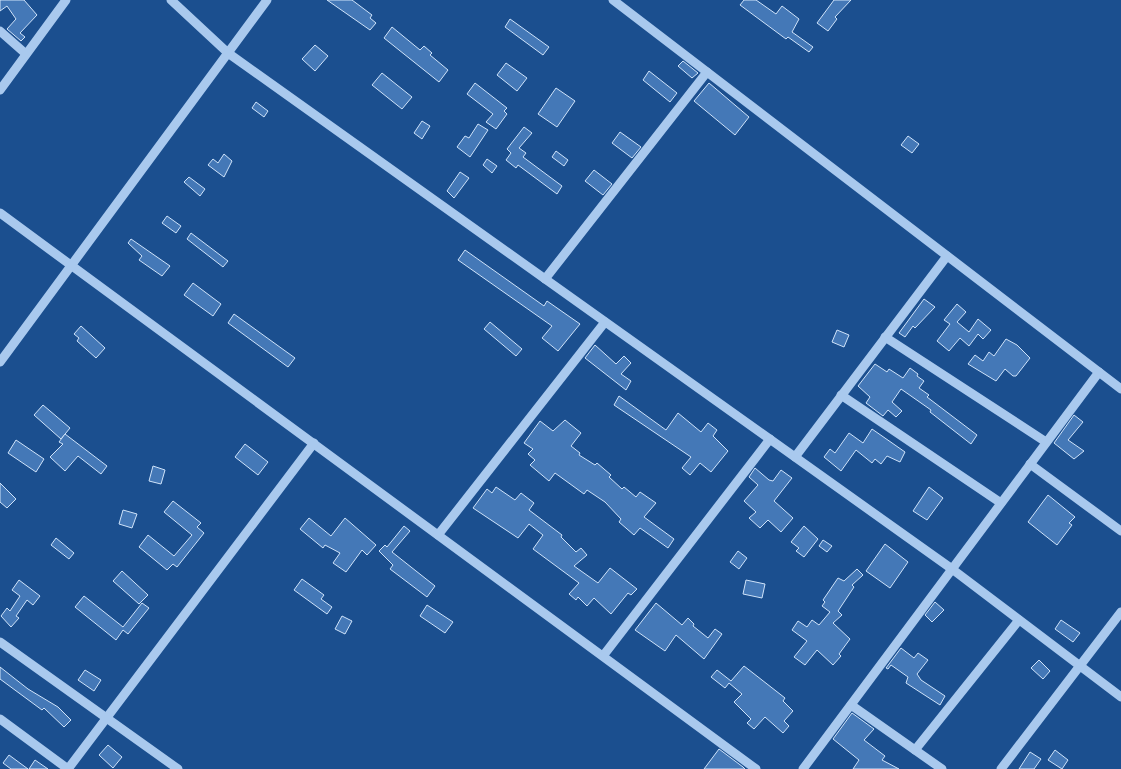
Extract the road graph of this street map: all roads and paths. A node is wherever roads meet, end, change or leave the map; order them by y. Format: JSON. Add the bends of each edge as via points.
{"nodes":[{"id":1,"x":66,"y":0,"type":"edge"},
{"id":2,"x":171,"y":0,"type":"edge"},
{"id":3,"x":267,"y":0,"type":"edge"},
{"id":4,"x":613,"y":0,"type":"edge"},
{"id":5,"x":624,"y":3,"type":"edge"},
{"id":6,"x":0,"y":32,"type":"edge"},
{"id":7,"x":228,"y":53,"type":"junction"},
{"id":8,"x":26,"y":54,"type":"junction"},
{"id":9,"x":707,"y":72,"type":"junction"},
{"id":10,"x":0,"y":90,"type":"edge"},
{"id":11,"x":0,"y":213,"type":"edge"},
{"id":12,"x":946,"y":256,"type":"junction"},
{"id":13,"x":72,"y":265,"type":"junction"},
{"id":14,"x":545,"y":279,"type":"junction"},
{"id":15,"x":606,"y":322,"type":"junction"},
{"id":16,"x":885,"y":337,"type":"junction"},
{"id":17,"x":0,"y":362,"type":"edge"},
{"id":18,"x":1098,"y":372,"type":"junction"},
{"id":19,"x":1121,"y":389,"type":"edge"},
{"id":20,"x":841,"y":395,"type":"junction"},
{"id":21,"x":770,"y":439,"type":"junction"},
{"id":22,"x":1046,"y":442,"type":"junction"},
{"id":23,"x":314,"y":443,"type":"junction"},
{"id":24,"x":795,"y":457,"type":"junction"},
{"id":25,"x":1030,"y":464,"type":"junction"},
{"id":26,"x":1001,"y":503,"type":"junction"},
{"id":27,"x":1121,"y":531,"type":"edge"},
{"id":28,"x":438,"y":535,"type":"junction"},
{"id":29,"x":952,"y":569,"type":"junction"},
{"id":30,"x":1121,"y":612,"type":"edge"},
{"id":31,"x":1019,"y":620,"type":"junction"},
{"id":32,"x":0,"y":642,"type":"edge"},
{"id":33,"x":604,"y":656,"type":"junction"},
{"id":34,"x":1080,"y":666,"type":"junction"},
{"id":35,"x":1121,"y":697,"type":"edge"},
{"id":36,"x":851,"y":705,"type":"junction"},
{"id":37,"x":107,"y":717,"type":"junction"},
{"id":38,"x":0,"y":719,"type":"edge"},
{"id":39,"x":915,"y":750,"type":"junction"},
{"id":40,"x":68,"y":769,"type":"edge"},
{"id":41,"x":178,"y":769,"type":"edge"},
{"id":42,"x":756,"y":769,"type":"edge"},
{"id":43,"x":803,"y":769,"type":"edge"},
{"id":44,"x":942,"y":769,"type":"edge"},
{"id":45,"x":1000,"y":769,"type":"edge"}],
"edges":[{"from":1,"to":8,"type":"street"},
{"from":2,"to":7,"type":"street"},
{"from":3,"to":7,"type":"street"},
{"from":4,"to":5,"type":"street"},
{"from":5,"to":9,"type":"street"},
{"from":6,"to":8,"type":"street"},
{"from":7,"to":13,"type":"street"},
{"from":7,"to":14,"type":"street"},
{"from":8,"to":10,"type":"street"},
{"from":9,"to":12,"type":"street"},
{"from":9,"to":14,"type":"street"},
{"from":11,"to":13,"type":"street"},
{"from":12,"to":16,"type":"street"},
{"from":12,"to":18,"type":"street"},
{"from":13,"to":17,"type":"street"},
{"from":13,"to":23,"type":"street"},
{"from":14,"to":15,"type":"street"},
{"from":15,"to":21,"type":"street"},
{"from":15,"to":28,"type":"street"},
{"from":16,"to":20,"type":"street"},
{"from":16,"to":22,"type":"street"},
{"from":18,"to":19,"type":"street"},
{"from":18,"to":22,"type":"street"},
{"from":20,"to":24,"type":"street"},
{"from":20,"to":26,"type":"street"},
{"from":21,"to":24,"type":"street"},
{"from":21,"to":33,"type":"street"},
{"from":22,"to":25,"type":"street"},
{"from":23,"to":28,"type":"street"},
{"from":23,"to":37,"type":"street"},
{"from":24,"to":29,"type":"street"},
{"from":25,"to":26,"type":"street"},
{"from":25,"to":27,"type":"street"},
{"from":26,"to":29,"type":"street"},
{"from":28,"to":33,"type":"street"},
{"from":29,"to":31,"type":"street"},
{"from":29,"to":36,"type":"street"},
{"from":30,"to":34,"type":"street"},
{"from":31,"to":34,"type":"street"},
{"from":31,"to":39,"type":"street"},
{"from":32,"to":37,"type":"street"},
{"from":33,"to":42,"type":"street"},
{"from":34,"to":35,"type":"street"},
{"from":34,"to":45,"type":"street"},
{"from":36,"to":39,"type":"street"},
{"from":36,"to":43,"type":"street"},
{"from":37,"to":40,"type":"street"},
{"from":37,"to":41,"type":"street"},
{"from":38,"to":40,"type":"street"},
{"from":39,"to":44,"type":"street"}]}
